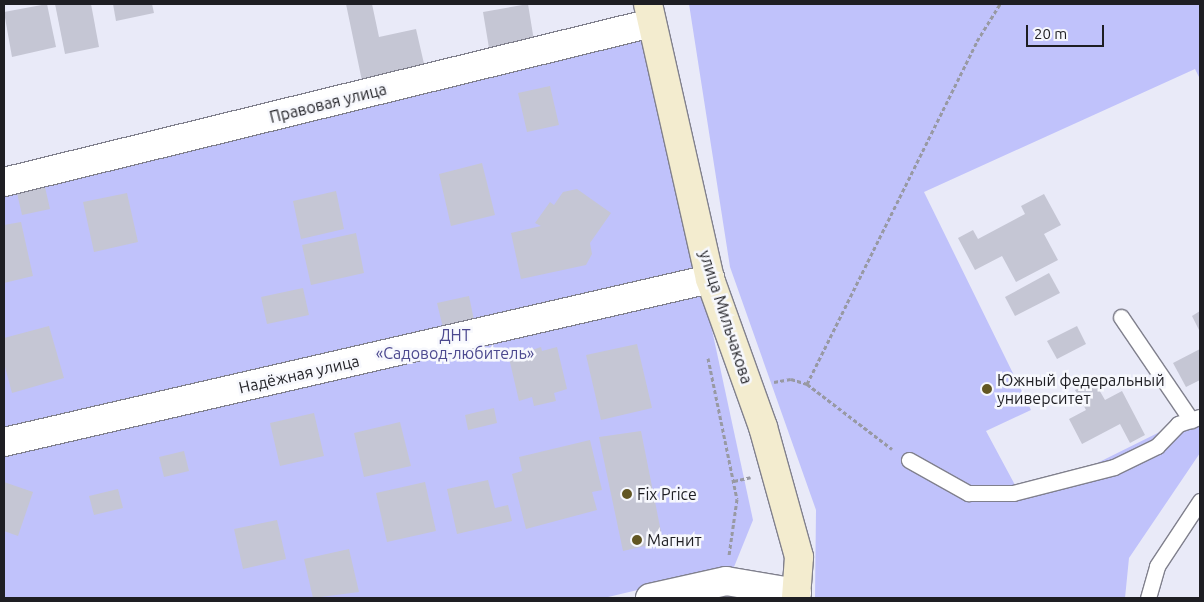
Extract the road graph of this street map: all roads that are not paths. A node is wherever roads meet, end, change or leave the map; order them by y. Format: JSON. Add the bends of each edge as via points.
{"nodes":[{"id":1,"x":650,"y":14,"type":"edge"},
{"id":2,"x":4,"y":182,"type":"edge"},
{"id":3,"x":710,"y":279,"type":"junction"},
{"id":4,"x":1121,"y":317,"type":"dead end"},
{"id":5,"x":1196,"y":418,"type":"edge"},
{"id":6,"x":4,"y":442,"type":"edge"},
{"id":7,"x":910,"y":460,"type":"road end"},
{"id":8,"x":1200,"y":501,"type":"edge"},
{"id":9,"x":796,"y":595,"type":"edge"},
{"id":10,"x":650,"y":598,"type":"edge"},
{"id":11,"x":1148,"y":598,"type":"edge"}],
"edges":[{"from":1,"to":2,"type":"street","name":"Правовая улица"},
{"from":1,"to":3,"type":"street","name":"улица Мильчакова"},
{"from":3,"to":6,"type":"street","name":"Надёжная улица"},
{"from":3,"to":9,"type":"street","name":"улица Мильчакова","via":[[776,470],[799,557]]},
{"from":4,"to":5,"type":"lane"},
{"from":5,"to":7,"type":"lane","via":[[1178,424],[1156,446],[1114,467],[1013,493],[968,494]]},
{"from":8,"to":11,"type":"lane","via":[[1157,566]]},
{"from":9,"to":10,"type":"street","via":[[726,581]]}]}
